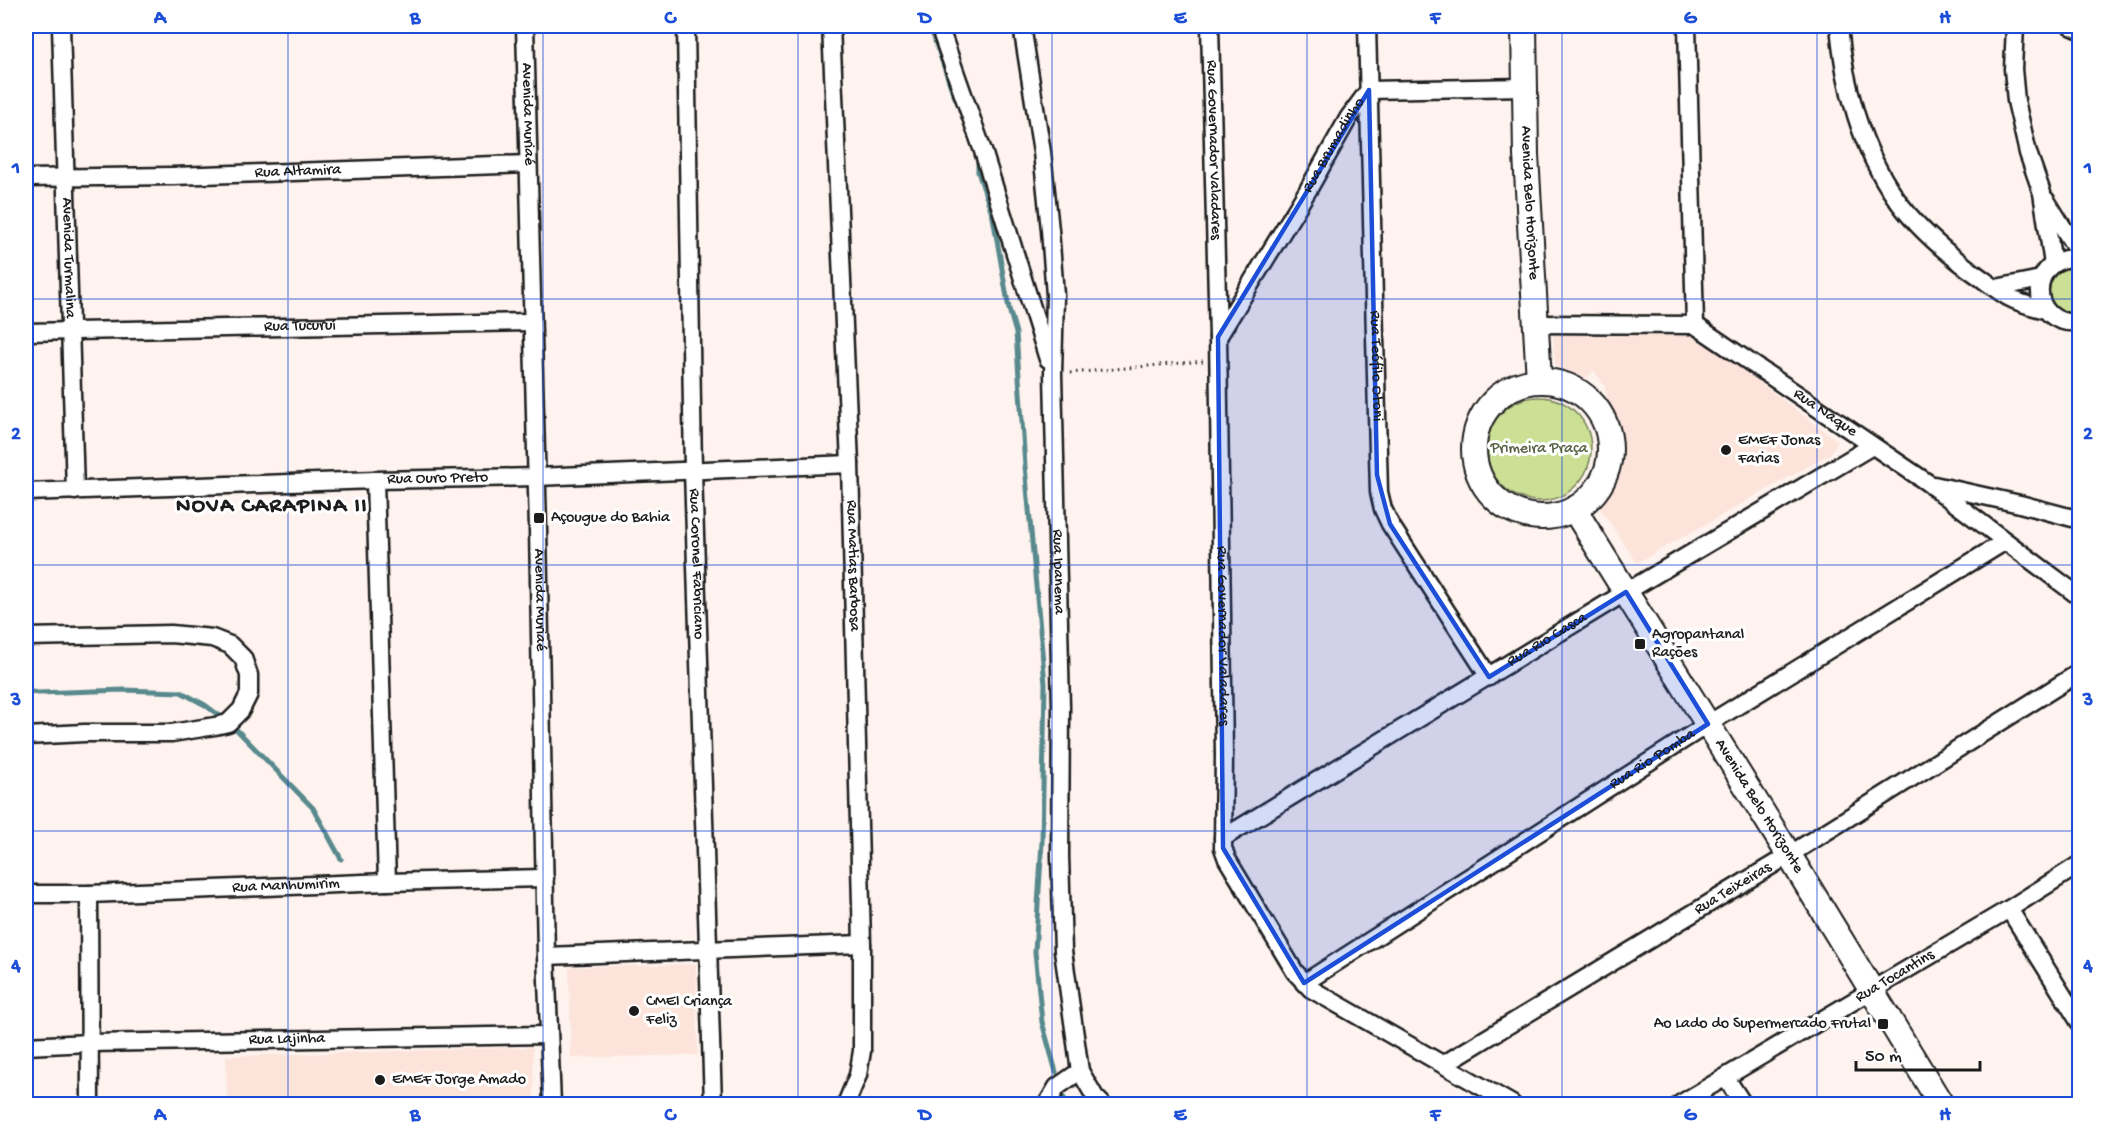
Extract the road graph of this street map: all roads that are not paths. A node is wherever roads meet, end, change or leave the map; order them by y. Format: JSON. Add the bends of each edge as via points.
{"nodes":[{"id":1,"x":61,"y":26,"type":"edge"},
{"id":2,"x":525,"y":26,"type":"edge"},
{"id":3,"x":686,"y":26,"type":"edge"},
{"id":4,"x":831,"y":26,"type":"edge"},
{"id":5,"x":939,"y":26,"type":"edge"},
{"id":6,"x":1022,"y":26,"type":"edge"},
{"id":7,"x":1210,"y":26,"type":"edge"},
{"id":8,"x":1367,"y":26,"type":"edge"},
{"id":9,"x":1524,"y":26,"type":"edge"},
{"id":10,"x":1686,"y":26,"type":"edge"},
{"id":11,"x":1839,"y":26,"type":"edge"},
{"id":12,"x":2015,"y":26,"type":"edge"},
{"id":13,"x":1525,"y":87,"type":"junction"},
{"id":14,"x":1369,"y":90,"type":"junction"},
{"id":15,"x":528,"y":164,"type":"junction"},
{"id":16,"x":26,"y":178,"type":"edge"},
{"id":17,"x":66,"y":178,"type":"junction"},
{"id":18,"x":2042,"y":194,"type":"junction"},
{"id":19,"x":2079,"y":257,"type":"edge"},
{"id":20,"x":2053,"y":264,"type":"junction"},
{"id":21,"x":2041,"y":279,"type":"junction"},
{"id":22,"x":1996,"y":288,"type":"junction"},
{"id":23,"x":2046,"y":310,"type":"junction"},
{"id":24,"x":531,"y":322,"type":"junction"},
{"id":25,"x":2079,"y":322,"type":"edge"},
{"id":26,"x":1537,"y":324,"type":"junction"},
{"id":27,"x":1695,"y":325,"type":"junction"},
{"id":28,"x":69,"y":330,"type":"junction"},
{"id":29,"x":26,"y":332,"type":"edge"},
{"id":30,"x":1218,"y":337,"type":"junction"},
{"id":31,"x":1053,"y":374,"type":"junction"},
{"id":32,"x":1539,"y":381,"type":"junction"},
{"id":33,"x":1872,"y":446,"type":"junction"},
{"id":34,"x":850,"y":464,"type":"junction"},
{"id":35,"x":693,"y":471,"type":"junction"},
{"id":36,"x":536,"y":477,"type":"junction"},
{"id":37,"x":375,"y":480,"type":"junction"},
{"id":38,"x":1928,"y":483,"type":"junction"},
{"id":39,"x":75,"y":491,"type":"junction"},
{"id":40,"x":26,"y":492,"type":"edge"},
{"id":41,"x":1574,"y":509,"type":"junction"},
{"id":42,"x":2079,"y":520,"type":"edge"},
{"id":43,"x":2004,"y":542,"type":"junction"},
{"id":44,"x":1626,"y":592,"type":"junction"},
{"id":45,"x":2079,"y":597,"type":"edge"},
{"id":46,"x":26,"y":637,"type":"edge"},
{"id":47,"x":2079,"y":672,"type":"edge"},
{"id":48,"x":1489,"y":677,"type":"junction"},
{"id":49,"x":1708,"y":724,"type":"junction"},
{"id":50,"x":26,"y":736,"type":"edge"},
{"id":51,"x":1223,"y":838,"type":"junction"},
{"id":52,"x":1789,"y":855,"type":"junction"},
{"id":53,"x":2079,"y":864,"type":"edge"},
{"id":54,"x":545,"y":878,"type":"junction"},
{"id":55,"x":387,"y":882,"type":"junction"},
{"id":56,"x":26,"y":894,"type":"edge"},
{"id":57,"x":88,"y":894,"type":"junction"},
{"id":58,"x":2009,"y":909,"type":"junction"},
{"id":59,"x":862,"y":944,"type":"junction"},
{"id":60,"x":707,"y":951,"type":"junction"},
{"id":61,"x":546,"y":956,"type":"junction"},
{"id":62,"x":1304,"y":983,"type":"junction"},
{"id":63,"x":1871,"y":991,"type":"junction"},
{"id":64,"x":2079,"y":1023,"type":"edge"},
{"id":65,"x":548,"y":1035,"type":"junction"},
{"id":66,"x":89,"y":1043,"type":"junction"},
{"id":67,"x":26,"y":1046,"type":"edge"},
{"id":68,"x":1444,"y":1064,"type":"junction"},
{"id":69,"x":1080,"y":1071,"type":"junction"},
{"id":70,"x":1726,"y":1078,"type":"junction"},
{"id":71,"x":1098,"y":1102,"type":"edge"},
{"id":72,"x":90,"y":1104,"type":"edge"},
{"id":73,"x":552,"y":1104,"type":"edge"},
{"id":74,"x":713,"y":1104,"type":"edge"},
{"id":75,"x":846,"y":1104,"type":"edge"},
{"id":76,"x":1047,"y":1104,"type":"edge"},
{"id":77,"x":1512,"y":1104,"type":"edge"},
{"id":78,"x":1680,"y":1104,"type":"edge"},
{"id":79,"x":1743,"y":1104,"type":"edge"},
{"id":80,"x":1941,"y":1104,"type":"edge"}],
"edges":[{"from":1,"to":17,"type":"street","name":"Avenida Turmalina"},
{"from":2,"to":15,"type":"street","name":"Avenida Muriaé"},
{"from":3,"to":35,"type":"street","name":"Rua Coronel Fabriciano"},
{"from":4,"to":34,"type":"street","name":"Rua Matias Barbosa"},
{"from":5,"to":31,"type":"street"},
{"from":6,"to":31,"type":"street","name":"Rua Ipanema","via":[[1050,230],[1055,295]]},
{"from":7,"to":30,"type":"street","name":"Rua Governador Valadares"},
{"from":8,"to":14,"type":"street","name":"Rua Teófilo Otoni"},
{"from":9,"to":13,"type":"street","name":"Avenida Belo Horizonte"},
{"from":10,"to":27,"type":"street"},
{"from":11,"to":22,"type":"street","via":[[1855,114],[1895,197],[1922,229]]},
{"from":12,"to":18,"type":"street","via":[[2016,100]]},
{"from":13,"to":14,"type":"street","name":"Rua Brumadinho"},
{"from":13,"to":26,"type":"street","name":"Avenida Belo Horizonte"},
{"from":14,"to":30,"type":"street","name":"Rua Brumadinho"},
{"from":14,"to":48,"type":"street","name":"Rua Teófilo Otoni","via":[[1379,492],[1390,524]]},
{"from":15,"to":17,"type":"street","name":"Rua Altamira"},
{"from":15,"to":24,"type":"street","name":"Avenida Muriaé"},
{"from":16,"to":17,"type":"street","name":"Rua Altamira"},
{"from":17,"to":28,"type":"street","name":"Avenida Turmalina"},
{"from":18,"to":19,"type":"street"},
{"from":18,"to":20,"type":"street"},
{"from":19,"to":20,"type":"street"},
{"from":20,"to":21,"type":"street"},
{"from":21,"to":22,"type":"street"},
{"from":21,"to":23,"type":"street","via":[[2040,295]]},
{"from":22,"to":23,"type":"street","via":[[2017,301]]},
{"from":23,"to":25,"type":"street","via":[[2057,320]]},
{"from":24,"to":28,"type":"street","name":"Rua Tucuruí"},
{"from":24,"to":36,"type":"street","name":"Avenida Muriaé"},
{"from":26,"to":27,"type":"street"},
{"from":26,"to":32,"type":"street","name":"Avenida Belo Horizonte"},
{"from":27,"to":33,"type":"street","name":"Rua Naque"},
{"from":28,"to":29,"type":"street","name":"Rua Tucuruí"},
{"from":28,"to":39,"type":"street","name":"Avenida Turmalina"},
{"from":30,"to":51,"type":"street","name":"Rua Governador Valadares"},
{"from":31,"to":69,"type":"street","name":"Rua Ipanema","via":[[1063,951]]},
{"from":32,"to":41,"type":"street","via":[[1578,390],[1605,421],[1610,441],[1603,480],[1591,497]]},
{"from":32,"to":41,"type":"street","via":[[1514,387],[1493,402],[1477,432],[1477,467],[1494,497],[1524,514],[1541,517]]},
{"from":33,"to":38,"type":"street","name":"Rua Naque"},
{"from":33,"to":44,"type":"street","name":"Rua Rio Casca"},
{"from":34,"to":35,"type":"street","name":"Rua Ouro Preto"},
{"from":34,"to":59,"type":"street","name":"Rua Matias Barbosa"},
{"from":35,"to":36,"type":"street","name":"Rua Ouro Preto"},
{"from":35,"to":60,"type":"street","name":"Rua Coronel Fabriciano"},
{"from":36,"to":37,"type":"street","name":"Rua Ouro Preto"},
{"from":36,"to":54,"type":"street","name":"Avenida Muriaé"},
{"from":37,"to":39,"type":"street","name":"Rua Ouro Preto"},
{"from":37,"to":55,"type":"street"},
{"from":38,"to":42,"type":"street"},
{"from":38,"to":43,"type":"street","name":"Rua Naque"},
{"from":39,"to":40,"type":"street","name":"Rua Ouro Preto"},
{"from":41,"to":44,"type":"street","name":"Avenida Belo Horizonte"},
{"from":43,"to":45,"type":"street","name":"Rua Naque"},
{"from":43,"to":49,"type":"street","name":"Rua Rio Pomba"},
{"from":44,"to":48,"type":"street","name":"Rua Rio Casca"},
{"from":44,"to":49,"type":"street","name":"Avenida Belo Horizonte"},
{"from":46,"to":50,"type":"street","via":[[171,634],[212,638],[230,645],[243,658],[249,675],[249,694],[228,723],[172,733]]},
{"from":47,"to":52,"type":"street","name":"Rua Teixeiras"},
{"from":48,"to":51,"type":"street","name":"Rua Rio Casca"},
{"from":49,"to":52,"type":"street","name":"Avenida Belo Horizonte"},
{"from":49,"to":62,"type":"street","name":"Rua Rio Pomba"},
{"from":51,"to":62,"type":"street","name":"Rua Governador Valadares","via":[[1227,859]]},
{"from":52,"to":63,"type":"street","name":"Avenida Belo Horizonte"},
{"from":52,"to":68,"type":"street","name":"Rua Teixeiras"},
{"from":53,"to":58,"type":"street","name":"Rua Tocantins"},
{"from":54,"to":55,"type":"street","name":"Rua Manhumirim"},
{"from":54,"to":61,"type":"street","name":"Avenida Muriaé"},
{"from":55,"to":57,"type":"street","name":"Rua Manhumirim"},
{"from":56,"to":57,"type":"street","name":"Rua Manhumirim"},
{"from":57,"to":66,"type":"street"},
{"from":58,"to":63,"type":"street","name":"Rua Tocantins"},
{"from":58,"to":64,"type":"street"},
{"from":59,"to":60,"type":"street"},
{"from":59,"to":75,"type":"street","name":"Rua Matias Barbosa","via":[[862,1051],[858,1075]]},
{"from":60,"to":61,"type":"street"},
{"from":60,"to":74,"type":"street","name":"Rua Coronel Fabriciano"},
{"from":61,"to":65,"type":"street","name":"Avenida Muriaé"},
{"from":62,"to":68,"type":"street","name":"Rua Governador Valadares"},
{"from":63,"to":70,"type":"street","name":"Rua Tocantins"},
{"from":63,"to":80,"type":"street","name":"Avenida Belo Horizonte"},
{"from":65,"to":66,"type":"street","name":"Rua Lajinha"},
{"from":65,"to":73,"type":"street","name":"Avenida Muriaé"},
{"from":66,"to":67,"type":"street","name":"Rua Lajinha"},
{"from":66,"to":72,"type":"street"},
{"from":68,"to":77,"type":"street","name":"Rua Governador Valadares"},
{"from":69,"to":71,"type":"street"},
{"from":69,"to":76,"type":"street","via":[[1057,1087]]},
{"from":70,"to":78,"type":"street","name":"Rua Tocantins"},
{"from":70,"to":79,"type":"street"}]}
